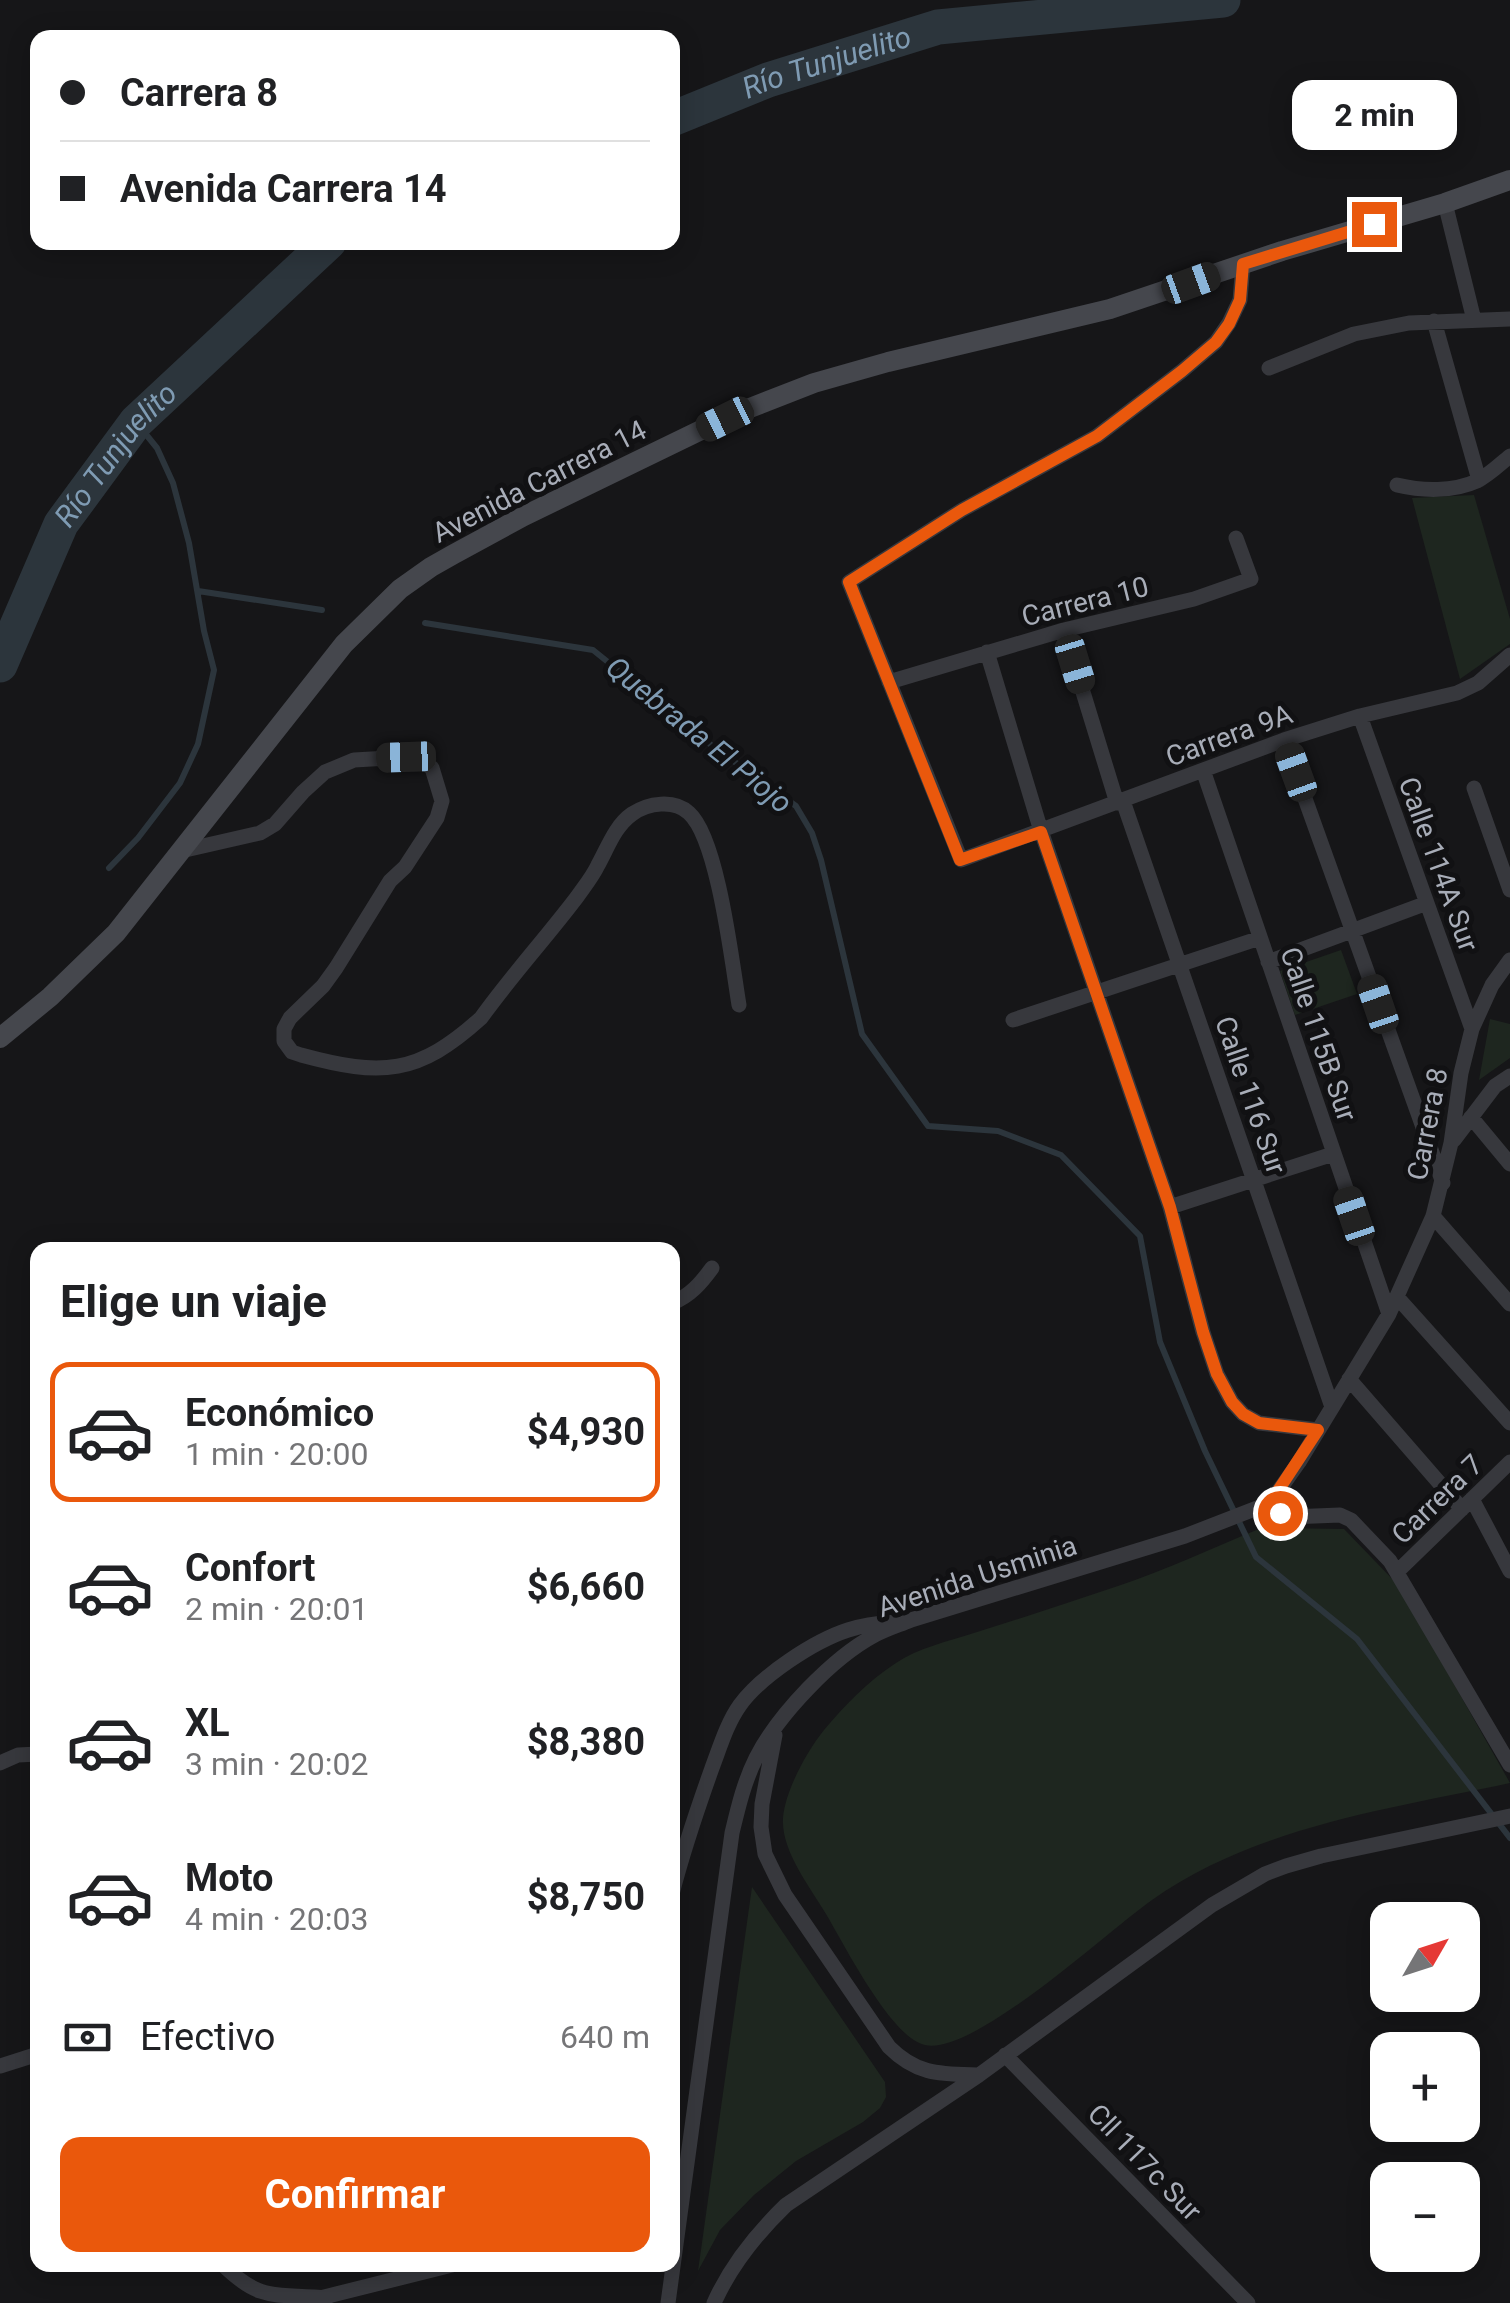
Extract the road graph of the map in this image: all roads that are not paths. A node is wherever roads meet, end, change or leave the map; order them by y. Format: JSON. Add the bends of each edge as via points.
{"nodes":[{"id":1,"x":1510,"y":180,"type":"edge"},
{"id":2,"x":1445,"y":203,"type":"junction"},
{"id":3,"x":1243,"y":264,"type":"junction"},
{"id":4,"x":1510,"y":319,"type":"edge"},
{"id":5,"x":1474,"y":320,"type":"junction"},
{"id":6,"x":1434,"y":321,"type":"junction"},
{"id":7,"x":1269,"y":368,"type":"dead end"},
{"id":8,"x":1510,"y":456,"type":"edge"},
{"id":9,"x":1479,"y":480,"type":"junction"},
{"id":10,"x":1398,"y":484,"type":"dead end"},
{"id":11,"x":1236,"y":538,"type":"dead end"},
{"id":12,"x":1064,"y":630,"type":"junction"},
{"id":13,"x":986,"y":652,"type":"junction"},
{"id":14,"x":1510,"y":655,"type":"edge"},
{"id":15,"x":889,"y":682,"type":"junction"},
{"id":16,"x":1360,"y":716,"type":"junction"},
{"id":17,"x":1284,"y":740,"type":"junction"},
{"id":18,"x":1203,"y":770,"type":"junction"},
{"id":19,"x":1474,"y":788,"type":"dead end"},
{"id":20,"x":1120,"y":802,"type":"junction"},
{"id":21,"x":1041,"y":832,"type":"junction"},
{"id":22,"x":181,"y":851,"type":"junction"},
{"id":23,"x":1510,"y":890,"type":"edge"},
{"id":24,"x":1427,"y":903,"type":"junction"},
{"id":25,"x":1352,"y":930,"type":"junction"},
{"id":26,"x":1260,"y":938,"type":"junction"},
{"id":27,"x":1510,"y":960,"type":"edge"},
{"id":28,"x":1268,"y":962,"type":"junction"},
{"id":29,"x":1180,"y":965,"type":"junction"},
{"id":30,"x":1096,"y":993,"type":"junction"},
{"id":31,"x":739,"y":1005,"type":"dead end"},
{"id":32,"x":1013,"y":1020,"type":"dead end"},
{"id":33,"x":1472,"y":1028,"type":"junction"},
{"id":34,"x":0,"y":1038,"type":"edge"},
{"id":35,"x":1510,"y":1076,"type":"edge"},
{"id":36,"x":1471,"y":1117,"type":"junction"},
{"id":37,"x":1451,"y":1143,"type":"junction"},
{"id":38,"x":1334,"y":1154,"type":"junction"},
{"id":39,"x":1510,"y":1164,"type":"edge"},
{"id":40,"x":1254,"y":1182,"type":"junction"},
{"id":41,"x":1442,"y":1184,"type":"junction"},
{"id":42,"x":1170,"y":1207,"type":"junction"},
{"id":43,"x":1434,"y":1216,"type":"junction"},
{"id":44,"x":712,"y":1268,"type":"dead end"},
{"id":45,"x":1397,"y":1297,"type":"junction"},
{"id":46,"x":680,"y":1299,"type":"edge"},
{"id":47,"x":1510,"y":1304,"type":"edge"},
{"id":48,"x":1389,"y":1314,"type":"junction"},
{"id":49,"x":1348,"y":1380,"type":"junction"},
{"id":50,"x":1332,"y":1406,"type":"junction"},
{"id":51,"x":1510,"y":1423,"type":"edge"},
{"id":52,"x":1318,"y":1430,"type":"junction"},
{"id":53,"x":1510,"y":1462,"type":"edge"},
{"id":54,"x":1270,"y":1503,"type":"junction"},
{"id":55,"x":1467,"y":1504,"type":"junction"},
{"id":56,"x":1398,"y":1571,"type":"junction"},
{"id":57,"x":1510,"y":1571,"type":"edge"},
{"id":58,"x":911,"y":1620,"type":"junction"},
{"id":59,"x":777,"y":1726,"type":"junction"},
{"id":60,"x":30,"y":1754,"type":"edge"},
{"id":61,"x":0,"y":1763,"type":"edge"},
{"id":62,"x":1510,"y":1765,"type":"edge"},
{"id":63,"x":1508,"y":1817,"type":"edge"},
{"id":64,"x":680,"y":1864,"type":"edge"},
{"id":65,"x":1006,"y":2056,"type":"junction"},
{"id":66,"x":30,"y":2057,"type":"edge"},
{"id":67,"x":0,"y":2066,"type":"edge"},
{"id":68,"x":979,"y":2075,"type":"junction"},
{"id":69,"x":680,"y":2215,"type":"edge"},
{"id":70,"x":230,"y":2272,"type":"edge"},
{"id":71,"x":424,"y":2272,"type":"edge"},
{"id":72,"x":672,"y":2272,"type":"edge"},
{"id":73,"x":320,"y":2298,"type":"junction"},
{"id":74,"x":339,"y":2303,"type":"edge"},
{"id":75,"x":668,"y":2303,"type":"edge"},
{"id":76,"x":714,"y":2303,"type":"edge"},
{"id":77,"x":1248,"y":2303,"type":"edge"}],
"edges":[{"from":1,"to":2,"type":"main road","name":"Avenida Carrera 14"},
{"from":2,"to":3,"type":"main road","name":"Avenida Carrera 14"},
{"from":2,"to":5,"type":"street"},
{"from":3,"to":15,"type":"street","via":[[1240,300],[1229,324],[1182,371],[1097,436],[849,582]]},
{"from":3,"to":22,"type":"main road","name":"Avenida Carrera 14","via":[[1110,309],[800,388],[732,415],[431,566],[344,644]]},
{"from":4,"to":5,"type":"street"},
{"from":5,"to":6,"type":"street"},
{"from":6,"to":7,"type":"street","via":[[1354,334]]},
{"from":6,"to":9,"type":"street"},
{"from":8,"to":9,"type":"street"},
{"from":9,"to":10,"type":"street","via":[[1418,490]]},
{"from":11,"to":12,"type":"street","name":"Carrera 10","via":[[1251,579]]},
{"from":12,"to":13,"type":"street","name":"Carrera 10"},
{"from":12,"to":20,"type":"street","name":"Calle 116 Sur"},
{"from":13,"to":15,"type":"street","name":"Carrera 10"},
{"from":13,"to":21,"type":"street"},
{"from":14,"to":16,"type":"street","name":"Carrera 9A","via":[[1457,693]]},
{"from":15,"to":21,"type":"street","name":"Carrera 9A","via":[[960,860]]},
{"from":16,"to":17,"type":"street","name":"Carrera 9A"},
{"from":16,"to":24,"type":"street","name":"Calle 114A Sur"},
{"from":17,"to":18,"type":"street","name":"Carrera 9A"},
{"from":17,"to":25,"type":"street"},
{"from":18,"to":20,"type":"street","name":"Carrera 9A"},
{"from":18,"to":26,"type":"street","name":"Calle 115B Sur"},
{"from":19,"to":23,"type":"street"},
{"from":20,"to":21,"type":"street","name":"Carrera 9A"},
{"from":20,"to":29,"type":"street","name":"Calle 116 Sur"},
{"from":21,"to":30,"type":"street"},
{"from":22,"to":31,"type":"street","via":[[260,833],[325,772],[354,760],[406,757],[432,768],[442,802],[437,818],[323,986],[284,1029],[284,1041],[301,1056],[388,1069],[427,1058],[472,1026],[577,898],[621,824],[649,806],[671,804],[689,812],[705,836]]},
{"from":22,"to":34,"type":"main road","name":"Avenida Carrera 14","via":[[88,963]]},
{"from":24,"to":25,"type":"street"},
{"from":24,"to":33,"type":"street","name":"Calle 114A Sur"},
{"from":25,"to":28,"type":"street"},
{"from":25,"to":41,"type":"street"},
{"from":26,"to":28,"type":"street","name":"Calle 115B Sur"},
{"from":26,"to":29,"type":"street"},
{"from":27,"to":33,"type":"street","name":"Carrera 8"},
{"from":28,"to":38,"type":"street","name":"Calle 115B Sur"},
{"from":29,"to":30,"type":"street"},
{"from":29,"to":40,"type":"street","name":"Calle 116 Sur"},
{"from":30,"to":32,"type":"street"},
{"from":30,"to":42,"type":"street"},
{"from":33,"to":37,"type":"street","name":"Carrera 8"},
{"from":35,"to":36,"type":"street"},
{"from":36,"to":37,"type":"street"},
{"from":36,"to":39,"type":"street"},
{"from":37,"to":41,"type":"street","name":"Carrera 8"},
{"from":38,"to":40,"type":"street"},
{"from":38,"to":48,"type":"street","name":"Calle 115B Sur"},
{"from":40,"to":42,"type":"street"},
{"from":40,"to":50,"type":"street","name":"Calle 116 Sur"},
{"from":41,"to":43,"type":"street","name":"Carrera 8"},
{"from":42,"to":52,"type":"street","via":[[1203,1332],[1232,1402],[1259,1423]]},
{"from":43,"to":45,"type":"street","name":"Carrera 8"},
{"from":43,"to":47,"type":"street"},
{"from":44,"to":46,"type":"street"},
{"from":45,"to":48,"type":"street","name":"Carrera 8"},
{"from":45,"to":51,"type":"street"},
{"from":48,"to":49,"type":"street","name":"Carrera 8"},
{"from":49,"to":50,"type":"street","name":"Carrera 8"},
{"from":49,"to":55,"type":"street"},
{"from":50,"to":52,"type":"street","name":"Carrera 8"},
{"from":52,"to":54,"type":"street","name":"Carrera 8"},
{"from":53,"to":55,"type":"street","name":"Carrera 7"},
{"from":54,"to":56,"type":"street","via":[[1298,1519],[1340,1514]]},
{"from":54,"to":58,"type":"street","name":"Avenida Usminia"},
{"from":55,"to":56,"type":"street","name":"Carrera 7"},
{"from":55,"to":57,"type":"street"},
{"from":56,"to":62,"type":"street"},
{"from":58,"to":59,"type":"street","name":"Avenida Usminia","via":[[847,1653]]},
{"from":58,"to":64,"type":"street","via":[[844,1631],[772,1675],[742,1702],[728,1724]]},
{"from":59,"to":68,"type":"street","via":[[761,1827],[780,1886],[889,2047],[920,2070]]},
{"from":59,"to":69,"type":"street","name":"Avenida Usminia","via":[[746,1780],[732,1833]]},
{"from":60,"to":61,"type":"street"},
{"from":63,"to":65,"type":"street","via":[[1264,1874]]},
{"from":65,"to":68,"type":"street"},
{"from":65,"to":77,"type":"street","name":"Cll 117c Sur"},
{"from":66,"to":67,"type":"street"},
{"from":68,"to":76,"type":"street","via":[[786,2205],[742,2253]]},
{"from":70,"to":73,"type":"street","via":[[258,2294]]},
{"from":71,"to":73,"type":"street"},
{"from":72,"to":75,"type":"street","name":"Avenida Usminia"},
{"from":73,"to":74,"type":"street"}]}
